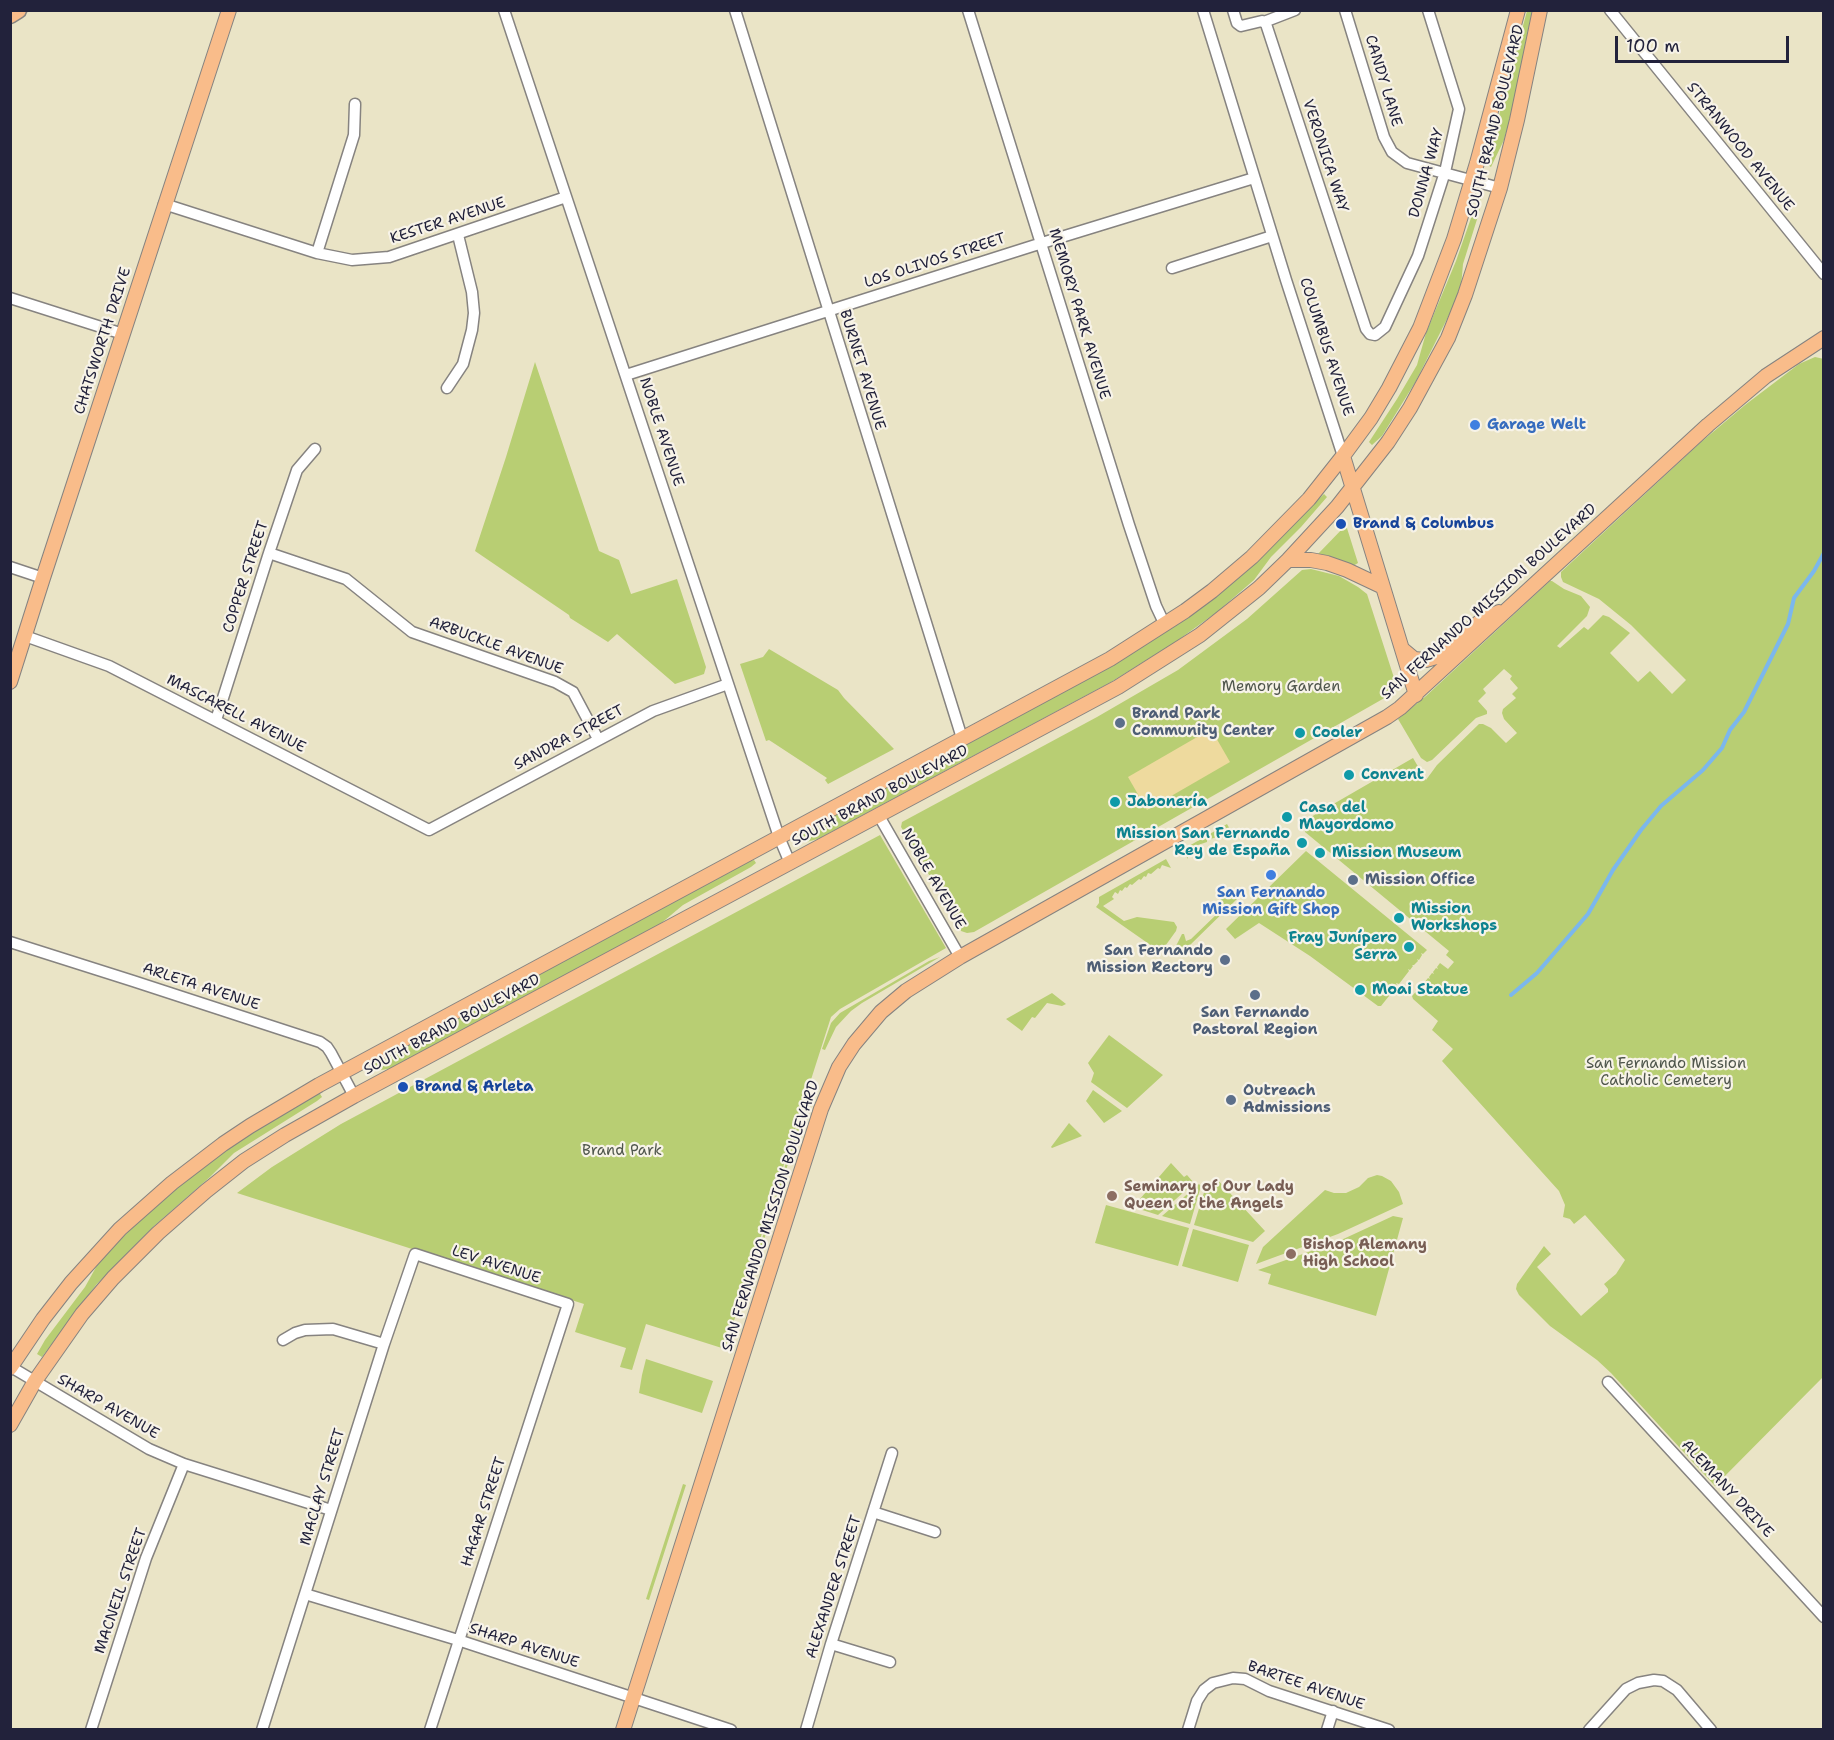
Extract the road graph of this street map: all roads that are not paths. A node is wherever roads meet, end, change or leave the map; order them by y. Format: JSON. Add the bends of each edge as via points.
{"nodes":[{"id":1,"x":18,"y":10,"type":"edge"},
{"id":2,"x":229,"y":10,"type":"edge"},
{"id":3,"x":504,"y":10,"type":"edge"},
{"id":4,"x":735,"y":10,"type":"edge"},
{"id":5,"x":969,"y":10,"type":"edge"},
{"id":6,"x":1203,"y":10,"type":"edge"},
{"id":7,"x":1233,"y":10,"type":"edge"},
{"id":8,"x":1295,"y":10,"type":"edge"},
{"id":9,"x":1345,"y":10,"type":"edge"},
{"id":10,"x":1428,"y":10,"type":"edge"},
{"id":11,"x":1518,"y":10,"type":"edge"},
{"id":12,"x":1540,"y":10,"type":"edge"},
{"id":13,"x":1610,"y":10,"type":"edge"},
{"id":14,"x":10,"y":15,"type":"edge"},
{"id":15,"x":1264,"y":22,"type":"junction"},
{"id":16,"x":355,"y":104,"type":"dead end"},
{"id":17,"x":1445,"y":172,"type":"junction"},
{"id":18,"x":1254,"y":178,"type":"junction"},
{"id":19,"x":1472,"y":180,"type":"junction"},
{"id":20,"x":1500,"y":188,"type":"junction"},
{"id":21,"x":566,"y":197,"type":"junction"},
{"id":22,"x":165,"y":204,"type":"junction"},
{"id":23,"x":458,"y":235,"type":"junction"},
{"id":24,"x":1272,"y":236,"type":"junction"},
{"id":25,"x":1042,"y":243,"type":"junction"},
{"id":26,"x":317,"y":253,"type":"junction"},
{"id":27,"x":1172,"y":268,"type":"dead end"},
{"id":28,"x":1824,"y":274,"type":"edge"},
{"id":29,"x":10,"y":298,"type":"edge"},
{"id":30,"x":828,"y":311,"type":"junction"},
{"id":31,"x":123,"y":334,"type":"junction"},
{"id":32,"x":1375,"y":335,"type":"joint"},
{"id":33,"x":1824,"y":338,"type":"edge"},
{"id":34,"x":626,"y":375,"type":"junction"},
{"id":35,"x":447,"y":388,"type":"dead end"},
{"id":36,"x":315,"y":449,"type":"dead end"},
{"id":37,"x":1343,"y":456,"type":"junction"},
{"id":38,"x":1353,"y":487,"type":"junction"},
{"id":39,"x":269,"y":553,"type":"junction"},
{"id":40,"x":1288,"y":560,"type":"junction"},
{"id":41,"x":10,"y":567,"type":"edge"},
{"id":42,"x":43,"y":578,"type":"junction"},
{"id":43,"x":1383,"y":587,"type":"junction"},
{"id":44,"x":1510,"y":608,"type":"junction"},
{"id":45,"x":1165,"y":625,"type":"junction"},
{"id":46,"x":25,"y":636,"type":"junction"},
{"id":47,"x":1402,"y":649,"type":"junction"},
{"id":48,"x":10,"y":682,"type":"edge"},
{"id":49,"x":728,"y":684,"type":"junction"},
{"id":50,"x":1416,"y":694,"type":"junction"},
{"id":51,"x":216,"y":720,"type":"junction"},
{"id":52,"x":962,"y":738,"type":"junction"},
{"id":53,"x":598,"y":739,"type":"junction"},
{"id":54,"x":879,"y":816,"type":"junction"},
{"id":55,"x":429,"y":830,"type":"joint"},
{"id":56,"x":779,"y":837,"type":"junction"},
{"id":57,"x":790,"y":863,"type":"junction"},
{"id":58,"x":10,"y":942,"type":"edge"},
{"id":59,"x":960,"y":957,"type":"junction"},
{"id":60,"x":342,"y":1072,"type":"junction"},
{"id":61,"x":354,"y":1096,"type":"junction"},
{"id":62,"x":415,"y":1254,"type":"joint"},
{"id":63,"x":568,"y":1304,"type":"joint"},
{"id":64,"x":283,"y":1340,"type":"dead end"},
{"id":65,"x":384,"y":1344,"type":"junction"},
{"id":66,"x":11,"y":1368,"type":"edge"},
{"id":67,"x":35,"y":1382,"type":"junction"},
{"id":68,"x":1608,"y":1382,"type":"dead end"},
{"id":69,"x":10,"y":1425,"type":"edge"},
{"id":70,"x":891,"y":1453,"type":"dead end"},
{"id":71,"x":184,"y":1464,"type":"junction"},
{"id":72,"x":331,"y":1510,"type":"junction"},
{"id":73,"x":873,"y":1512,"type":"junction"},
{"id":74,"x":935,"y":1532,"type":"dead end"},
{"id":75,"x":305,"y":1594,"type":"junction"},
{"id":76,"x":1824,"y":1617,"type":"edge"},
{"id":77,"x":458,"y":1640,"type":"junction"},
{"id":78,"x":831,"y":1644,"type":"junction"},
{"id":79,"x":890,"y":1662,"type":"dead end"},
{"id":80,"x":634,"y":1698,"type":"junction"},
{"id":81,"x":1333,"y":1712,"type":"junction"},
{"id":82,"x":91,"y":1730,"type":"edge"},
{"id":83,"x":262,"y":1730,"type":"edge"},
{"id":84,"x":430,"y":1730,"type":"edge"},
{"id":85,"x":623,"y":1730,"type":"edge"},
{"id":86,"x":731,"y":1730,"type":"edge"},
{"id":87,"x":806,"y":1730,"type":"edge"},
{"id":88,"x":1188,"y":1730,"type":"edge"},
{"id":89,"x":1327,"y":1730,"type":"edge"},
{"id":90,"x":1389,"y":1730,"type":"edge"},
{"id":91,"x":1589,"y":1730,"type":"edge"},
{"id":92,"x":1711,"y":1730,"type":"edge"}],
"edges":[{"from":1,"to":14,"type":"highway"},
{"from":2,"to":22,"type":"main road","name":"CHATSWORTH DRIVE"},
{"from":3,"to":21,"type":"street","name":"NOBLE AVENUE"},
{"from":4,"to":30,"type":"street","name":"BURNET AVENUE"},
{"from":5,"to":25,"type":"street","name":"MEMORY PARK AVENUE"},
{"from":6,"to":18,"type":"street","name":"COLUMBUS AVENUE"},
{"from":7,"to":15,"type":"street","via":[[1241,26]]},
{"from":8,"to":15,"type":"street"},
{"from":9,"to":17,"type":"street","name":"CANDY LANE","via":[[1392,152],[1407,163]]},
{"from":10,"to":17,"type":"street","name":"DONNA WAY","via":[[1459,109]]},
{"from":11,"to":19,"type":"main road","name":"SOUTH BRAND BOULEVARD"},
{"from":12,"to":20,"type":"main road","name":"SOUTH BRAND BOULEVARD"},
{"from":13,"to":28,"type":"street","name":"STRANWOOD AVENUE"},
{"from":15,"to":32,"type":"street","name":"VERONICA WAY","via":[[1366,329]]},
{"from":16,"to":26,"type":"street","via":[[354,135]]},
{"from":17,"to":19,"type":"street","name":"CANDY LANE"},
{"from":17,"to":32,"type":"street","name":"DONNA WAY","via":[[1418,256],[1385,327]]},
{"from":18,"to":24,"type":"street","name":"COLUMBUS AVENUE"},
{"from":18,"to":25,"type":"street","name":"LOS OLIVOS STREET"},
{"from":19,"to":20,"type":"street","name":"CANDY LANE"},
{"from":19,"to":37,"type":"main road","name":"SOUTH BRAND BOULEVARD","via":[[1420,328],[1371,418]]},
{"from":20,"to":38,"type":"main road","name":"SOUTH BRAND BOULEVARD","via":[[1448,338],[1410,408]]},
{"from":21,"to":23,"type":"street","name":"KESTER AVENUE"},
{"from":21,"to":34,"type":"street","name":"NOBLE AVENUE"},
{"from":22,"to":26,"type":"street","name":"KESTER AVENUE"},
{"from":22,"to":31,"type":"main road","name":"CHATSWORTH DRIVE"},
{"from":23,"to":26,"type":"street","name":"KESTER AVENUE","via":[[389,257],[352,260]]},
{"from":23,"to":35,"type":"street","via":[[474,313],[463,364]]},
{"from":24,"to":27,"type":"street"},
{"from":24,"to":37,"type":"street","name":"COLUMBUS AVENUE"},
{"from":25,"to":30,"type":"street","name":"LOS OLIVOS STREET"},
{"from":25,"to":45,"type":"street","name":"MEMORY PARK AVENUE","via":[[1129,525]]},
{"from":29,"to":31,"type":"street"},
{"from":30,"to":34,"type":"street","name":"LOS OLIVOS STREET"},
{"from":30,"to":52,"type":"street","name":"BURNET AVENUE"},
{"from":31,"to":42,"type":"main road","name":"CHATSWORTH DRIVE"},
{"from":33,"to":44,"type":"main road","name":"SAN FERNANDO MISSION BOULEVARD","via":[[1766,376],[1734,403]]},
{"from":34,"to":49,"type":"street","name":"NOBLE AVENUE"},
{"from":36,"to":39,"type":"street","name":"COPPER STREET","via":[[297,470]]},
{"from":37,"to":38,"type":"main road","name":"COLUMBUS AVENUE"},
{"from":37,"to":45,"type":"main road","name":"SOUTH BRAND BOULEVARD","via":[[1309,499],[1252,557]]},
{"from":38,"to":40,"type":"main road","name":"SOUTH BRAND BOULEVARD"},
{"from":38,"to":43,"type":"main road","name":"COLUMBUS AVENUE"},
{"from":39,"to":51,"type":"street","name":"COPPER STREET"},
{"from":39,"to":53,"type":"street","name":"ARBUCKLE AVENUE","via":[[346,579],[412,632],[555,682],[573,692]]},
{"from":40,"to":43,"type":"main road","via":[[1337,566]]},
{"from":40,"to":54,"type":"main road","name":"SOUTH BRAND BOULEVARD","via":[[1232,611],[1145,671]]},
{"from":41,"to":42,"type":"street"},
{"from":42,"to":46,"type":"main road","name":"CHATSWORTH DRIVE"},
{"from":43,"to":47,"type":"main road","name":"COLUMBUS AVENUE"},
{"from":44,"to":47,"type":"main road","via":[[1482,620],[1436,657],[1420,660]]},
{"from":44,"to":50,"type":"main road","name":"SAN FERNANDO MISSION BOULEVARD"},
{"from":45,"to":52,"type":"main road","name":"SOUTH BRAND BOULEVARD"},
{"from":46,"to":48,"type":"main road","name":"CHATSWORTH DRIVE"},
{"from":46,"to":51,"type":"street","name":"MASCARELL AVENUE","via":[[109,666]]},
{"from":47,"to":50,"type":"main road","name":"COLUMBUS AVENUE"},
{"from":49,"to":53,"type":"street","name":"SANDRA STREET","via":[[653,711]]},
{"from":49,"to":56,"type":"street","name":"NOBLE AVENUE"},
{"from":50,"to":59,"type":"main road","name":"SAN FERNANDO MISSION BOULEVARD","via":[[1387,717]]},
{"from":51,"to":55,"type":"street","name":"MASCARELL AVENUE"},
{"from":52,"to":56,"type":"main road","name":"SOUTH BRAND BOULEVARD"},
{"from":53,"to":55,"type":"street","name":"SANDRA STREET"},
{"from":54,"to":57,"type":"main road","name":"SOUTH BRAND BOULEVARD"},
{"from":54,"to":59,"type":"street","name":"NOBLE AVENUE"},
{"from":56,"to":57,"type":"street","name":"NOBLE AVENUE"},
{"from":56,"to":60,"type":"main road","name":"SOUTH BRAND BOULEVARD"},
{"from":57,"to":61,"type":"main road","name":"SOUTH BRAND BOULEVARD"},
{"from":58,"to":60,"type":"street","name":"ARLETA AVENUE","via":[[320,1042]]},
{"from":59,"to":80,"type":"main road","name":"SAN FERNANDO MISSION BOULEVARD","via":[[891,1001],[854,1044],[830,1086]]},
{"from":60,"to":61,"type":"street","name":"ARLETA AVENUE"},
{"from":60,"to":66,"type":"main road","name":"SOUTH BRAND BOULEVARD","via":[[222,1143],[172,1183],[120,1230],[71,1283]]},
{"from":61,"to":67,"type":"main road","name":"SOUTH BRAND BOULEVARD","via":[[244,1161],[158,1233],[82,1314]]},
{"from":62,"to":63,"type":"street","name":"LEV AVENUE"},
{"from":62,"to":65,"type":"street","name":"MACLAY STREET"},
{"from":63,"to":77,"type":"street","name":"HAGAR STREET"},
{"from":64,"to":65,"type":"street","via":[[305,1330],[333,1329]]},
{"from":65,"to":72,"type":"street","name":"MACLAY STREET"},
{"from":66,"to":67,"type":"street","name":"SHARP AVENUE"},
{"from":67,"to":69,"type":"main road","name":"SOUTH BRAND BOULEVARD"},
{"from":67,"to":71,"type":"street","name":"SHARP AVENUE","via":[[129,1438]]},
{"from":68,"to":76,"type":"street","name":"ALEMANY DRIVE"},
{"from":70,"to":73,"type":"street","name":"ALEXANDER STREET"},
{"from":71,"to":72,"type":"street","name":"SHARP AVENUE"},
{"from":71,"to":82,"type":"street","name":"MACNEIL STREET","via":[[146,1558]]},
{"from":72,"to":75,"type":"street","name":"MACLAY STREET"},
{"from":73,"to":74,"type":"street"},
{"from":73,"to":78,"type":"street","name":"ALEXANDER STREET"},
{"from":75,"to":77,"type":"street","name":"SHARP AVENUE"},
{"from":75,"to":83,"type":"street","name":"MACLAY STREET"},
{"from":77,"to":80,"type":"street","name":"SHARP AVENUE"},
{"from":77,"to":84,"type":"street","name":"HAGAR STREET"},
{"from":78,"to":79,"type":"street"},
{"from":78,"to":87,"type":"street","name":"ALEXANDER STREET"},
{"from":80,"to":85,"type":"main road","name":"SAN FERNANDO MISSION BOULEVARD"},
{"from":80,"to":86,"type":"street","name":"SHARP AVENUE"},
{"from":81,"to":88,"type":"street","name":"BARTEE AVENUE","via":[[1233,1678],[1213,1683],[1204,1690]]},
{"from":81,"to":89,"type":"street"},
{"from":81,"to":90,"type":"street","name":"BARTEE AVENUE"},
{"from":91,"to":92,"type":"street","via":[[1626,1689],[1649,1680],[1677,1690]]}]}
